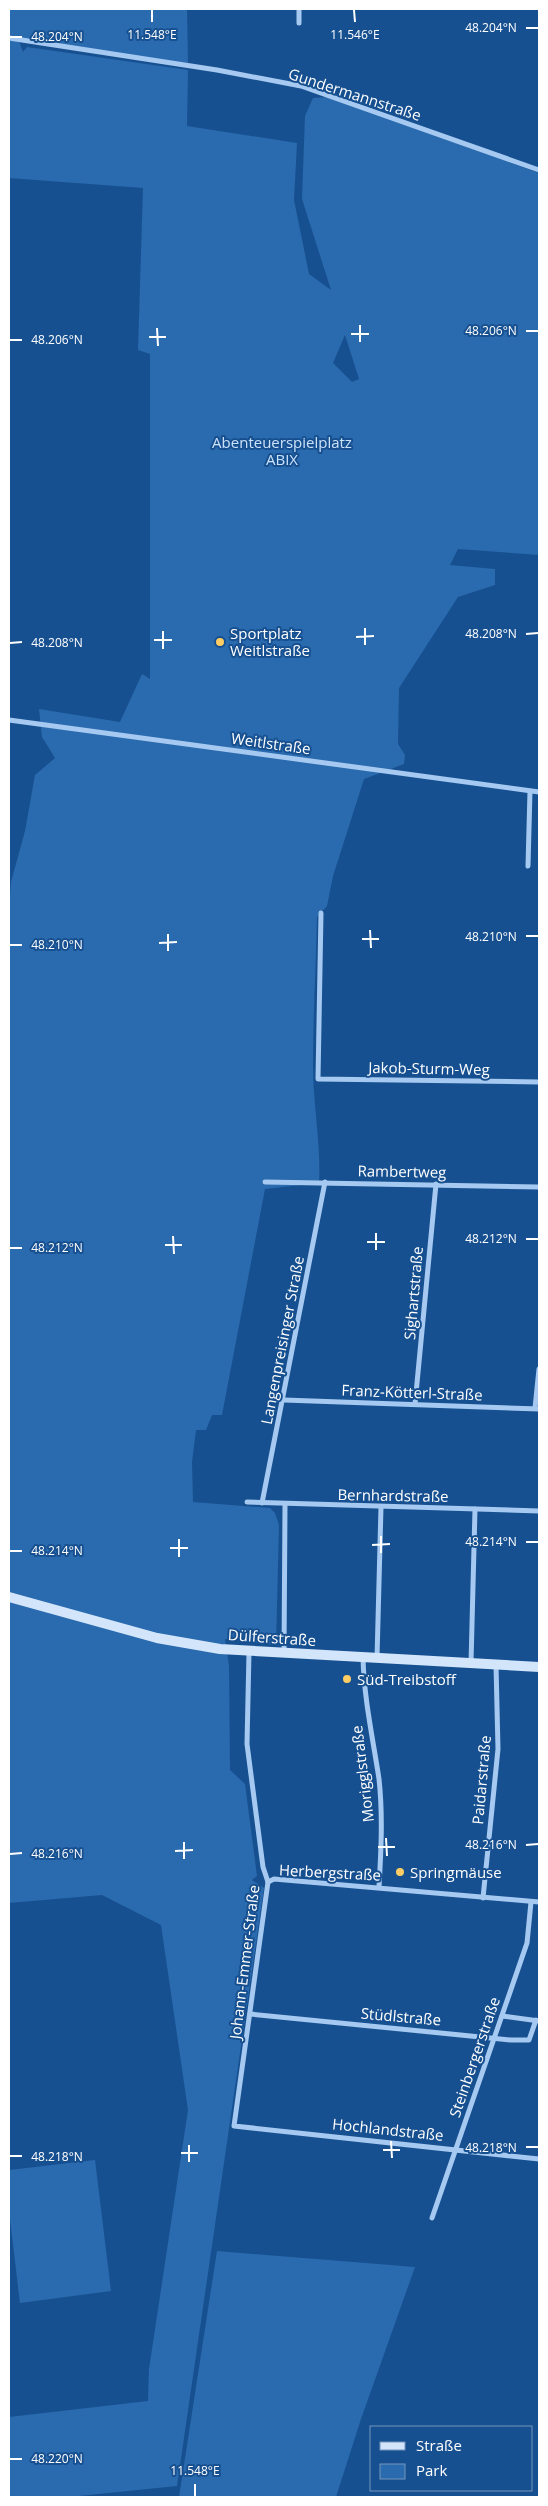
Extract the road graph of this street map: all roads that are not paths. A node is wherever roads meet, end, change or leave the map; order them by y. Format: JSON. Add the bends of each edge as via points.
{"nodes":[{"id":1,"x":299,"y":9,"type":"edge"},
{"id":2,"x":300,"y":23,"type":"dead end"},
{"id":3,"x":9,"y":38,"type":"edge"},
{"id":4,"x":539,"y":170,"type":"edge"},
{"id":5,"x":9,"y":720,"type":"edge"},
{"id":6,"x":530,"y":791,"type":"junction"},
{"id":7,"x":539,"y":792,"type":"edge"},
{"id":8,"x":528,"y":866,"type":"dead end"},
{"id":9,"x":321,"y":913,"type":"dead end"},
{"id":10,"x":539,"y":1082,"type":"edge"},
{"id":11,"x":265,"y":1182,"type":"dead end"},
{"id":12,"x":325,"y":1182,"type":"junction"},
{"id":13,"x":436,"y":1184,"type":"junction"},
{"id":14,"x":539,"y":1186,"type":"edge"},
{"id":15,"x":539,"y":1369,"type":"edge"},
{"id":16,"x":284,"y":1400,"type":"junction"},
{"id":17,"x":416,"y":1404,"type":"junction"},
{"id":18,"x":537,"y":1408,"type":"edge"},
{"id":19,"x":247,"y":1502,"type":"dead end"},
{"id":20,"x":262,"y":1503,"type":"junction"},
{"id":21,"x":286,"y":1505,"type":"junction"},
{"id":22,"x":381,"y":1507,"type":"junction"},
{"id":23,"x":474,"y":1509,"type":"junction"},
{"id":24,"x":539,"y":1511,"type":"edge"},
{"id":25,"x":9,"y":1597,"type":"edge"},
{"id":26,"x":249,"y":1652,"type":"junction"},
{"id":27,"x":284,"y":1654,"type":"junction"},
{"id":28,"x":363,"y":1658,"type":"junction"},
{"id":29,"x":377,"y":1658,"type":"junction"},
{"id":30,"x":471,"y":1663,"type":"junction"},
{"id":31,"x":496,"y":1664,"type":"junction"},
{"id":32,"x":539,"y":1667,"type":"edge"},
{"id":33,"x":268,"y":1882,"type":"junction"},
{"id":34,"x":379,"y":1887,"type":"junction"},
{"id":35,"x":483,"y":1898,"type":"junction"},
{"id":36,"x":531,"y":1902,"type":"junction"},
{"id":37,"x":539,"y":1902,"type":"edge"},
{"id":38,"x":250,"y":2014,"type":"junction"},
{"id":39,"x":502,"y":2016,"type":"junction"},
{"id":40,"x":538,"y":2021,"type":"edge"},
{"id":41,"x":494,"y":2038,"type":"junction"},
{"id":42,"x":234,"y":2126,"type":"joint"},
{"id":43,"x":457,"y":2148,"type":"junction"},
{"id":44,"x":539,"y":2158,"type":"edge"},
{"id":45,"x":432,"y":2218,"type":"dead end"}],
"edges":[{"from":1,"to":2,"type":"street"},
{"from":3,"to":4,"type":"street","name":"Gundermannstraße","via":[[301,86]]},
{"from":5,"to":6,"type":"street","name":"Weitlstraße"},
{"from":6,"to":7,"type":"street","name":"Weitlstraße"},
{"from":6,"to":8,"type":"street"},
{"from":9,"to":10,"type":"street","name":"Jakob-Sturm-Weg","via":[[318,1079]]},
{"from":11,"to":12,"type":"street","name":"Rambertweg"},
{"from":12,"to":13,"type":"street","name":"Rambertweg"},
{"from":12,"to":16,"type":"street","name":"Langenpreisinger Straße"},
{"from":13,"to":14,"type":"street","name":"Rambertweg"},
{"from":13,"to":17,"type":"street","name":"Sighartstraße"},
{"from":15,"to":18,"type":"street"},
{"from":16,"to":17,"type":"street","name":"Franz-Kötterl-Straße"},
{"from":16,"to":20,"type":"street","name":"Langenpreisinger Straße"},
{"from":17,"to":18,"type":"street","name":"Franz-Kötterl-Straße"},
{"from":19,"to":20,"type":"street","name":"Bernhardstraße"},
{"from":20,"to":21,"type":"street","name":"Bernhardstraße"},
{"from":21,"to":22,"type":"street","name":"Bernhardstraße"},
{"from":21,"to":27,"type":"street"},
{"from":22,"to":23,"type":"street","name":"Bernhardstraße"},
{"from":22,"to":29,"type":"street"},
{"from":23,"to":24,"type":"street","name":"Bernhardstraße"},
{"from":23,"to":30,"type":"street"},
{"from":25,"to":26,"type":"main road","name":"Dülferstraße","via":[[157,1638]]},
{"from":26,"to":27,"type":"main road","name":"Dülferstraße"},
{"from":26,"to":33,"type":"street","name":"Johann-Emmer-Straße","via":[[246,1744],[262,1867]]},
{"from":27,"to":28,"type":"main road","name":"Dülferstraße"},
{"from":28,"to":29,"type":"main road","name":"Dülferstraße"},
{"from":28,"to":34,"type":"street","name":"Morigglstraße","via":[[365,1699],[379,1782],[382,1836]]},
{"from":29,"to":30,"type":"main road","name":"Dülferstraße"},
{"from":30,"to":31,"type":"main road","name":"Dülferstraße"},
{"from":31,"to":32,"type":"main road","name":"Dülferstraße"},
{"from":31,"to":35,"type":"street","name":"Paidarstraße","via":[[498,1749]]},
{"from":33,"to":34,"type":"street","name":"Herbergstraße","via":[[274,1879]]},
{"from":33,"to":38,"type":"street","name":"Johann-Emmer-Straße"},
{"from":34,"to":35,"type":"street","name":"Herbergstraße"},
{"from":35,"to":36,"type":"street","name":"Herbergstraße"},
{"from":36,"to":37,"type":"street","name":"Herbergstraße"},
{"from":36,"to":39,"type":"street","name":"Steinbergerstraße","via":[[527,1943]]},
{"from":38,"to":41,"type":"street","name":"Stüdlstraße"},
{"from":38,"to":42,"type":"street","name":"Johann-Emmer-Straße"},
{"from":39,"to":40,"type":"street","name":"Stüdlstraße"},
{"from":39,"to":41,"type":"street","name":"Steinbergerstraße"},
{"from":40,"to":41,"type":"street","name":"Stüdlstraße","via":[[529,2040]]},
{"from":41,"to":43,"type":"street","name":"Steinbergerstraße"},
{"from":42,"to":43,"type":"street","name":"Hochlandstraße"},
{"from":43,"to":44,"type":"street","name":"Hochlandstraße"},
{"from":43,"to":45,"type":"street","name":"Steinbergerstraße"}]}
